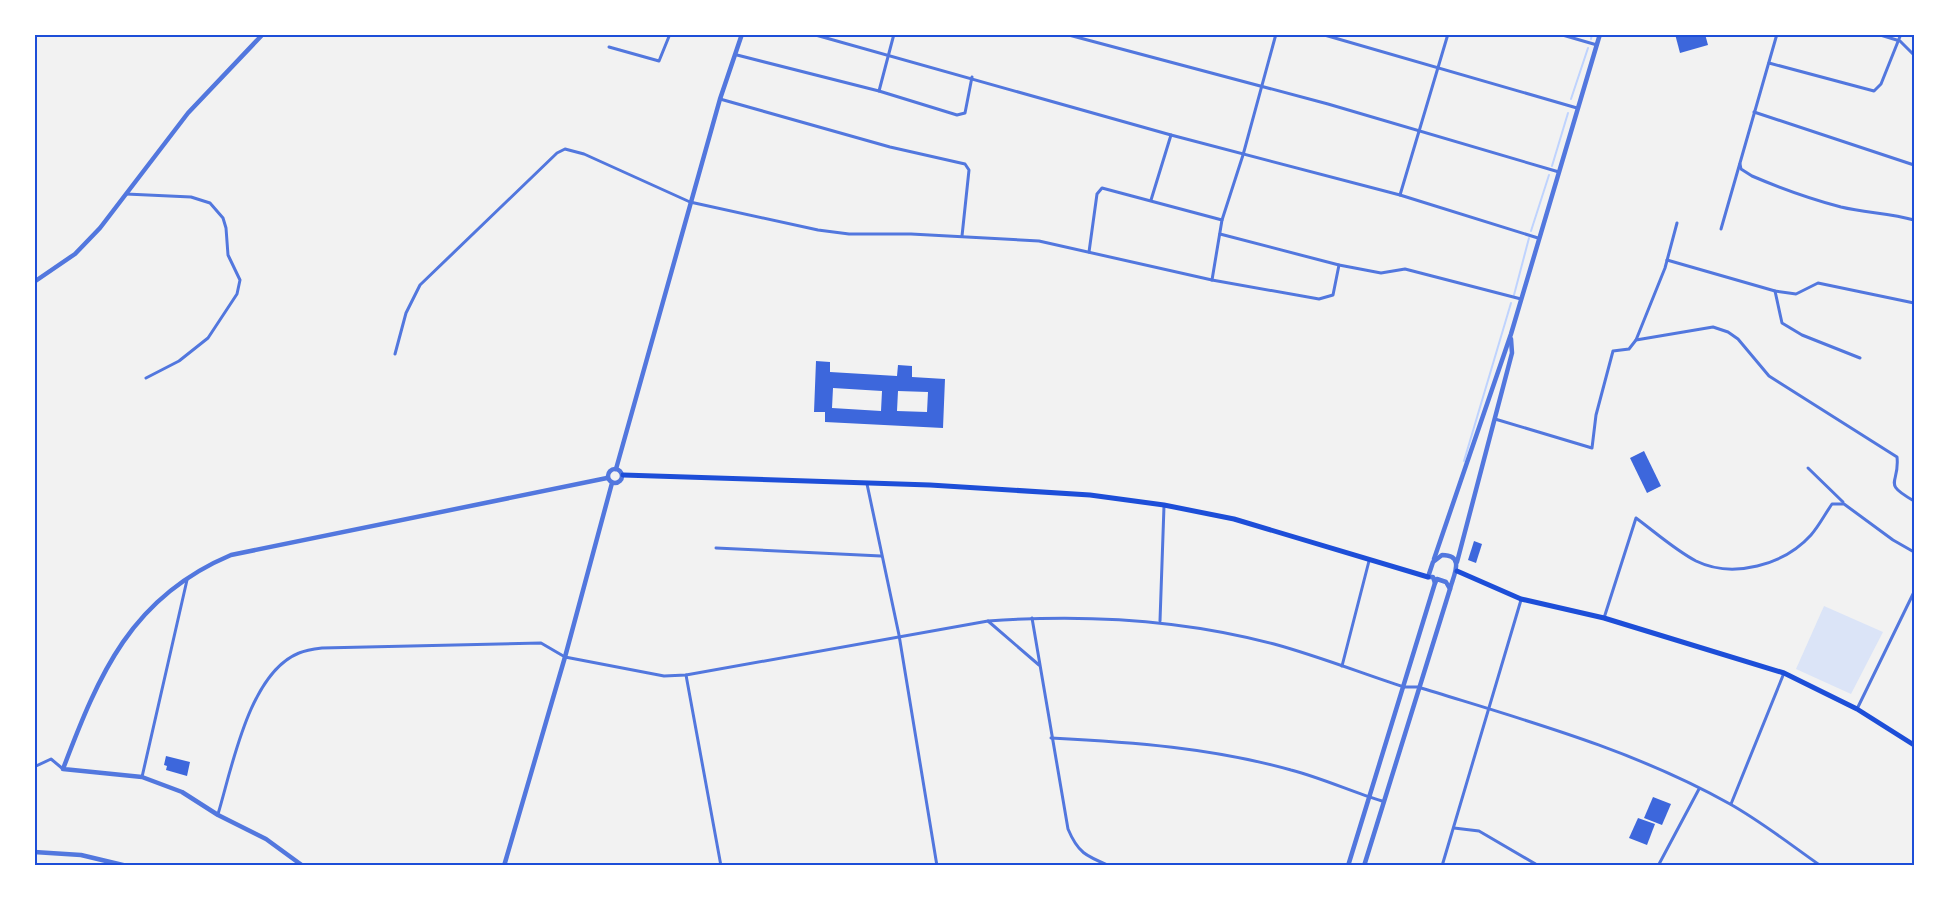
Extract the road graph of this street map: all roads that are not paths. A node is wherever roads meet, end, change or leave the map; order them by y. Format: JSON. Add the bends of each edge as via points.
{"nodes":[{"id":1,"x":263,"y":34,"type":"edge"},
{"id":2,"x":670,"y":34,"type":"edge"},
{"id":3,"x":742,"y":34,"type":"edge"},
{"id":4,"x":812,"y":34,"type":"edge"},
{"id":5,"x":894,"y":34,"type":"edge"},
{"id":6,"x":1065,"y":34,"type":"edge"},
{"id":7,"x":1276,"y":34,"type":"edge"},
{"id":8,"x":1321,"y":34,"type":"edge"},
{"id":9,"x":1448,"y":34,"type":"edge"},
{"id":10,"x":1559,"y":34,"type":"edge"},
{"id":11,"x":1600,"y":34,"type":"edge"},
{"id":12,"x":1777,"y":34,"type":"edge"},
{"id":13,"x":1877,"y":34,"type":"edge"},
{"id":14,"x":1901,"y":34,"type":"edge"},
{"id":15,"x":1900,"y":41,"type":"junction"},
{"id":16,"x":1597,"y":45,"type":"junction"},
{"id":17,"x":609,"y":47,"type":"dead end"},
{"id":18,"x":737,"y":55,"type":"junction"},
{"id":19,"x":888,"y":55,"type":"junction"},
{"id":20,"x":1914,"y":55,"type":"edge"},
{"id":21,"x":1769,"y":63,"type":"junction"},
{"id":22,"x":1438,"y":68,"type":"junction"},
{"id":23,"x":972,"y":78,"type":"junction"},
{"id":24,"x":1262,"y":86,"type":"junction"},
{"id":25,"x":879,"y":91,"type":"junction"},
{"id":26,"x":720,"y":99,"type":"junction"},
{"id":27,"x":1577,"y":108,"type":"junction"},
{"id":28,"x":1754,"y":112,"type":"junction"},
{"id":29,"x":1419,"y":132,"type":"junction"},
{"id":30,"x":1171,"y":135,"type":"junction"},
{"id":31,"x":1244,"y":155,"type":"junction"},
{"id":32,"x":1740,"y":162,"type":"junction"},
{"id":33,"x":1914,"y":165,"type":"edge"},
{"id":34,"x":1559,"y":172,"type":"junction"},
{"id":35,"x":126,"y":194,"type":"junction"},
{"id":36,"x":1400,"y":195,"type":"junction"},
{"id":37,"x":1151,"y":200,"type":"junction"},
{"id":38,"x":690,"y":202,"type":"junction"},
{"id":39,"x":1222,"y":220,"type":"junction"},
{"id":40,"x":1914,"y":220,"type":"edge"},
{"id":41,"x":1677,"y":223,"type":"dead end"},
{"id":42,"x":1721,"y":229,"type":"dead end"},
{"id":43,"x":1220,"y":234,"type":"junction"},
{"id":44,"x":962,"y":236,"type":"junction"},
{"id":45,"x":1538,"y":238,"type":"junction"},
{"id":46,"x":1089,"y":252,"type":"junction"},
{"id":47,"x":1667,"y":260,"type":"junction"},
{"id":48,"x":1339,"y":265,"type":"junction"},
{"id":49,"x":1212,"y":280,"type":"junction"},
{"id":50,"x":34,"y":282,"type":"edge"},
{"id":51,"x":1775,"y":291,"type":"junction"},
{"id":52,"x":1521,"y":299,"type":"junction"},
{"id":53,"x":1914,"y":303,"type":"edge"},
{"id":54,"x":1511,"y":333,"type":"junction"},
{"id":55,"x":1636,"y":340,"type":"junction"},
{"id":56,"x":395,"y":354,"type":"dead end"},
{"id":57,"x":1860,"y":358,"type":"dead end"},
{"id":58,"x":146,"y":378,"type":"dead end"},
{"id":59,"x":1494,"y":418,"type":"junction"},
{"id":60,"x":1808,"y":468,"type":"dead end"},
{"id":61,"x":616,"y":469,"type":"junction"},
{"id":62,"x":623,"y":475,"type":"junction"},
{"id":63,"x":607,"y":478,"type":"junction"},
{"id":64,"x":612,"y":483,"type":"junction"},
{"id":65,"x":867,"y":483,"type":"junction"},
{"id":66,"x":1914,"y":501,"type":"edge"},
{"id":67,"x":1844,"y":504,"type":"junction"},
{"id":68,"x":1164,"y":505,"type":"junction"},
{"id":69,"x":716,"y":548,"type":"dead end"},
{"id":70,"x":1914,"y":552,"type":"edge"},
{"id":71,"x":881,"y":556,"type":"junction"},
{"id":72,"x":1370,"y":559,"type":"junction"},
{"id":73,"x":1434,"y":559,"type":"junction"},
{"id":74,"x":1456,"y":562,"type":"junction"},
{"id":75,"x":1457,"y":571,"type":"junction"},
{"id":76,"x":1428,"y":577,"type":"junction"},
{"id":77,"x":187,"y":578,"type":"junction"},
{"id":78,"x":1435,"y":584,"type":"junction"},
{"id":79,"x":1450,"y":589,"type":"junction"},
{"id":80,"x":1914,"y":592,"type":"edge"},
{"id":81,"x":1521,"y":599,"type":"junction"},
{"id":82,"x":1032,"y":618,"type":"junction"},
{"id":83,"x":1604,"y":618,"type":"junction"},
{"id":84,"x":988,"y":621,"type":"junction"},
{"id":85,"x":1160,"y":621,"type":"junction"},
{"id":86,"x":899,"y":635,"type":"junction"},
{"id":87,"x":565,"y":657,"type":"junction"},
{"id":88,"x":1039,"y":665,"type":"junction"},
{"id":89,"x":1342,"y":666,"type":"junction"},
{"id":90,"x":1784,"y":673,"type":"junction"},
{"id":91,"x":686,"y":675,"type":"junction"},
{"id":92,"x":1404,"y":687,"type":"junction"},
{"id":93,"x":1418,"y":687,"type":"junction"},
{"id":94,"x":1487,"y":708,"type":"junction"},
{"id":95,"x":1857,"y":709,"type":"junction"},
{"id":96,"x":1051,"y":738,"type":"junction"},
{"id":97,"x":1914,"y":745,"type":"edge"},
{"id":98,"x":34,"y":767,"type":"edge"},
{"id":99,"x":63,"y":769,"type":"junction"},
{"id":100,"x":142,"y":777,"type":"junction"},
{"id":101,"x":1699,"y":789,"type":"junction"},
{"id":102,"x":1369,"y":797,"type":"junction"},
{"id":103,"x":1382,"y":801,"type":"junction"},
{"id":104,"x":1731,"y":804,"type":"junction"},
{"id":105,"x":218,"y":815,"type":"junction"},
{"id":106,"x":1453,"y":828,"type":"junction"},
{"id":107,"x":34,"y":852,"type":"edge"},
{"id":108,"x":127,"y":866,"type":"edge"},
{"id":109,"x":303,"y":866,"type":"edge"},
{"id":110,"x":504,"y":866,"type":"edge"},
{"id":111,"x":721,"y":866,"type":"edge"},
{"id":112,"x":937,"y":866,"type":"edge"},
{"id":113,"x":1110,"y":866,"type":"edge"},
{"id":114,"x":1348,"y":866,"type":"edge"},
{"id":115,"x":1364,"y":866,"type":"edge"},
{"id":116,"x":1442,"y":866,"type":"edge"},
{"id":117,"x":1539,"y":866,"type":"edge"},
{"id":118,"x":1658,"y":866,"type":"edge"},
{"id":119,"x":1821,"y":866,"type":"edge"}],
"edges":[{"from":1,"to":35,"type":"street","via":[[188,113]]},
{"from":2,"to":17,"type":"street","via":[[659,61]]},
{"from":3,"to":18,"type":"street"},
{"from":4,"to":19,"type":"street"},
{"from":5,"to":19,"type":"street"},
{"from":6,"to":24,"type":"street"},
{"from":7,"to":24,"type":"street"},
{"from":8,"to":22,"type":"street"},
{"from":9,"to":22,"type":"street"},
{"from":10,"to":16,"type":"street"},
{"from":11,"to":16,"type":"street"},
{"from":12,"to":21,"type":"street"},
{"from":13,"to":15,"type":"street"},
{"from":14,"to":15,"type":"street"},
{"from":15,"to":20,"type":"street"},
{"from":15,"to":21,"type":"street","via":[[1874,91]]},
{"from":16,"to":27,"type":"street"},
{"from":18,"to":25,"type":"street"},
{"from":18,"to":26,"type":"street"},
{"from":19,"to":23,"type":"street"},
{"from":19,"to":25,"type":"street"},
{"from":21,"to":28,"type":"street"},
{"from":22,"to":27,"type":"street"},
{"from":22,"to":29,"type":"street"},
{"from":23,"to":25,"type":"street","via":[[962,115]]},
{"from":23,"to":30,"type":"street"},
{"from":24,"to":29,"type":"street"},
{"from":24,"to":31,"type":"street"},
{"from":26,"to":38,"type":"street"},
{"from":26,"to":44,"type":"street","via":[[965,164],[969,170]]},
{"from":27,"to":34,"type":"street"},
{"from":28,"to":32,"type":"street"},
{"from":28,"to":33,"type":"street"},
{"from":29,"to":34,"type":"street"},
{"from":29,"to":36,"type":"street"},
{"from":30,"to":31,"type":"street"},
{"from":30,"to":37,"type":"street"},
{"from":31,"to":36,"type":"street"},
{"from":31,"to":39,"type":"street"},
{"from":32,"to":40,"type":"street","via":[[1745,173],[1762,181],[1840,206]]},
{"from":32,"to":42,"type":"street"},
{"from":34,"to":45,"type":"street"},
{"from":35,"to":50,"type":"street","via":[[75,254]]},
{"from":35,"to":58,"type":"street","via":[[192,197],[210,203],[223,218],[228,255],[240,280],[237,294],[208,338],[178,361]]},
{"from":36,"to":45,"type":"street"},
{"from":37,"to":39,"type":"street"},
{"from":37,"to":46,"type":"street","via":[[1100,190]]},
{"from":38,"to":44,"type":"street","via":[[849,234]]},
{"from":38,"to":56,"type":"street","via":[[585,153],[561,150],[420,285],[406,313]]},
{"from":38,"to":61,"type":"street"},
{"from":39,"to":43,"type":"street"},
{"from":41,"to":47,"type":"street"},
{"from":43,"to":48,"type":"street"},
{"from":43,"to":49,"type":"street"},
{"from":44,"to":46,"type":"street","via":[[1039,242]]},
{"from":45,"to":52,"type":"street"},
{"from":46,"to":49,"type":"street"},
{"from":47,"to":51,"type":"street"},
{"from":47,"to":55,"type":"street"},
{"from":48,"to":49,"type":"street","via":[[1333,295],[1319,299]]},
{"from":48,"to":52,"type":"street","via":[[1381,273],[1404,269]]},
{"from":51,"to":53,"type":"street","via":[[1796,294],[1818,283]]},
{"from":51,"to":57,"type":"street","via":[[1782,323]]},
{"from":52,"to":54,"type":"street"},
{"from":54,"to":59,"type":"street","via":[[1512,353]]},
{"from":54,"to":73,"type":"street"},
{"from":55,"to":59,"type":"street","via":[[1629,349],[1613,351],[1592,447]]},
{"from":55,"to":66,"type":"street","via":[[1713,327],[1728,332],[1769,376],[1897,457],[1894,486]]},
{"from":59,"to":74,"type":"street"},
{"from":60,"to":67,"type":"street"},
{"from":61,"to":62,"type":"street"},
{"from":61,"to":63,"type":"street","via":[[609,471]]},
{"from":62,"to":64,"type":"street","via":[[619,482]]},
{"from":62,"to":65,"type":"highway"},
{"from":63,"to":64,"type":"street"},
{"from":63,"to":77,"type":"street","via":[[231,555]]},
{"from":64,"to":87,"type":"street"},
{"from":65,"to":68,"type":"highway","via":[[1090,495]]},
{"from":65,"to":71,"type":"street"},
{"from":67,"to":70,"type":"street"},
{"from":67,"to":83,"type":"street","via":[[1832,504],[1810,536],[1787,552],[1761,566],[1739,569],[1697,561],[1636,518]]},
{"from":68,"to":72,"type":"highway","via":[[1234,519]]},
{"from":68,"to":85,"type":"street"},
{"from":69,"to":71,"type":"street"},
{"from":71,"to":86,"type":"street"},
{"from":72,"to":76,"type":"highway"},
{"from":72,"to":89,"type":"street"},
{"from":73,"to":74,"type":"street","via":[[1446,555]]},
{"from":73,"to":76,"type":"street"},
{"from":74,"to":75,"type":"street"},
{"from":75,"to":79,"type":"street"},
{"from":75,"to":81,"type":"highway"},
{"from":76,"to":78,"type":"street","via":[[1433,577]]},
{"from":77,"to":99,"type":"street","via":[[153,605],[122,640],[84,714]]},
{"from":77,"to":100,"type":"street"},
{"from":78,"to":79,"type":"street","via":[[1437,579],[1446,582]]},
{"from":78,"to":92,"type":"street"},
{"from":79,"to":93,"type":"street"},
{"from":80,"to":95,"type":"street"},
{"from":81,"to":83,"type":"highway"},
{"from":81,"to":94,"type":"street"},
{"from":82,"to":84,"type":"street"},
{"from":82,"to":85,"type":"street"},
{"from":82,"to":88,"type":"street"},
{"from":83,"to":90,"type":"highway"},
{"from":84,"to":86,"type":"street"},
{"from":84,"to":88,"type":"street"},
{"from":85,"to":89,"type":"street","via":[[1275,644]]},
{"from":86,"to":91,"type":"street"},
{"from":86,"to":112,"type":"street"},
{"from":87,"to":91,"type":"street","via":[[664,676]]},
{"from":87,"to":105,"type":"street","via":[[541,644],[351,645],[298,653],[280,666],[262,688],[248,717]]},
{"from":87,"to":110,"type":"street"},
{"from":88,"to":96,"type":"street"},
{"from":89,"to":92,"type":"street"},
{"from":90,"to":95,"type":"highway"},
{"from":90,"to":104,"type":"street"},
{"from":91,"to":111,"type":"street"},
{"from":92,"to":93,"type":"street"},
{"from":92,"to":102,"type":"street"},
{"from":93,"to":94,"type":"street"},
{"from":93,"to":103,"type":"street"},
{"from":94,"to":101,"type":"street","via":[[1577,735]]},
{"from":94,"to":106,"type":"street"},
{"from":95,"to":97,"type":"highway"},
{"from":96,"to":102,"type":"street","via":[[1134,742],[1213,753],[1292,770]]},
{"from":96,"to":113,"type":"street","via":[[1075,847]]},
{"from":98,"to":99,"type":"street","via":[[51,759]]},
{"from":99,"to":100,"type":"street"},
{"from":100,"to":105,"type":"street","via":[[182,792]]},
{"from":101,"to":104,"type":"street"},
{"from":101,"to":118,"type":"street"},
{"from":102,"to":103,"type":"street"},
{"from":102,"to":114,"type":"street"},
{"from":103,"to":115,"type":"street"},
{"from":104,"to":119,"type":"street"},
{"from":105,"to":109,"type":"street","via":[[266,839]]},
{"from":106,"to":116,"type":"street"},
{"from":106,"to":117,"type":"street","via":[[1479,831]]},
{"from":107,"to":108,"type":"street","via":[[81,855]]}]}
